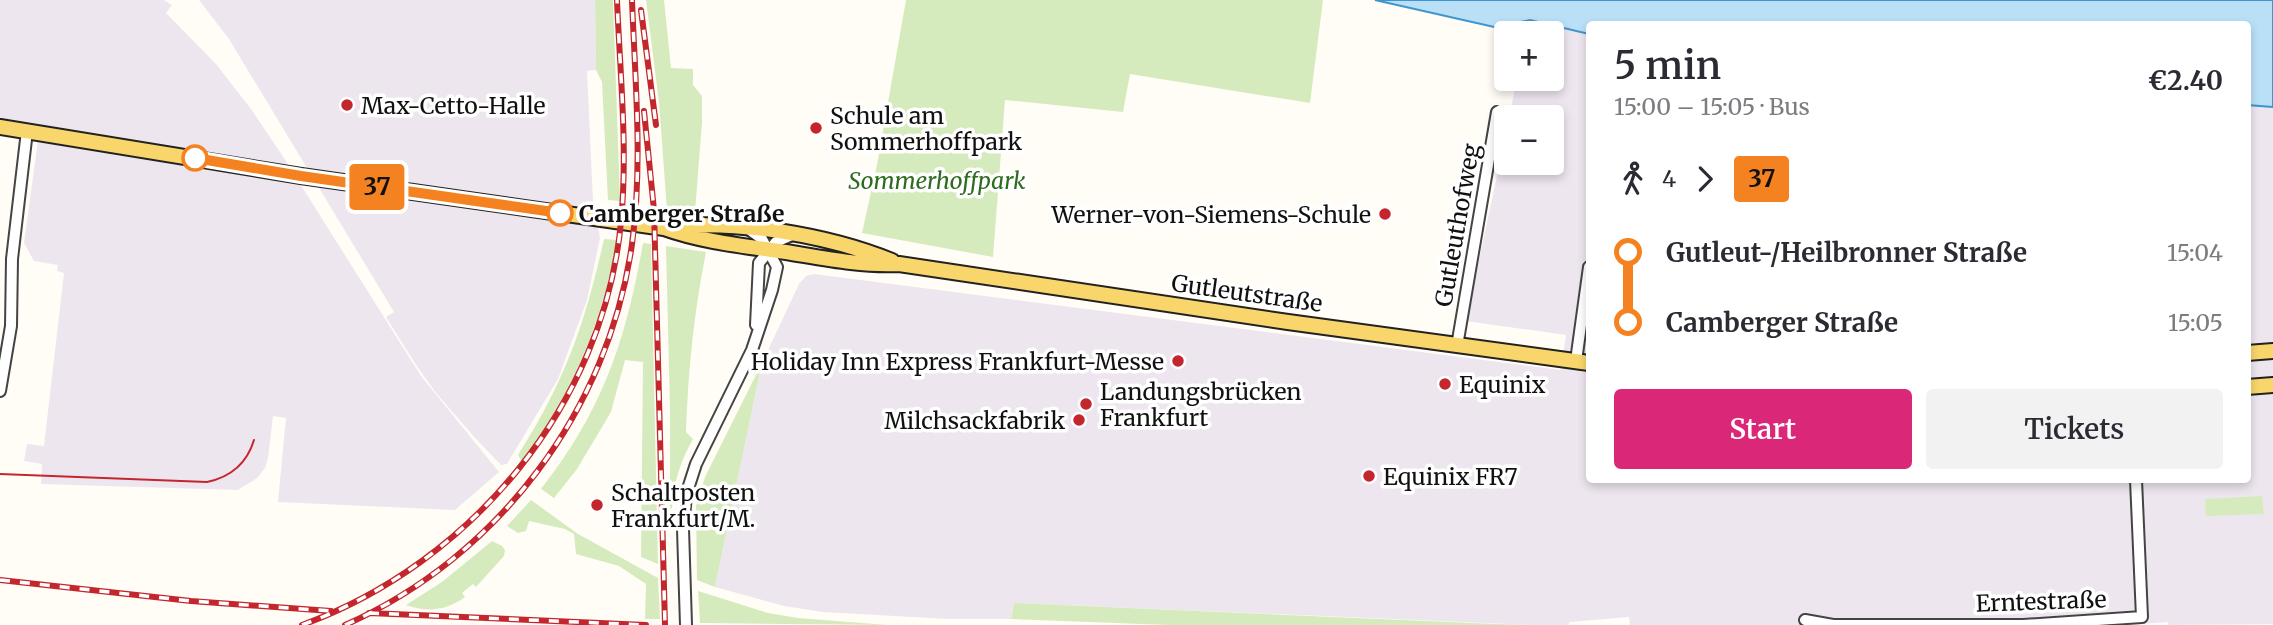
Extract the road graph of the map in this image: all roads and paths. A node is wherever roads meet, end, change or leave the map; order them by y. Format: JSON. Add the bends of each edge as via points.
{"nodes":[{"id":1,"x":0,"y":127,"type":"edge"},
{"id":2,"x":1494,"y":130,"type":"edge"},
{"id":3,"x":27,"y":131,"type":"junction"},
{"id":4,"x":664,"y":228,"type":"junction"},
{"id":5,"x":746,"y":228,"type":"junction"},
{"id":6,"x":794,"y":235,"type":"junction"},
{"id":7,"x":841,"y":244,"type":"junction"},
{"id":8,"x":751,"y":247,"type":"junction"},
{"id":9,"x":769,"y":250,"type":"junction"},
{"id":10,"x":788,"y":253,"type":"junction"},
{"id":11,"x":830,"y":259,"type":"junction"},
{"id":12,"x":759,"y":263,"type":"junction"},
{"id":13,"x":899,"y":264,"type":"junction"},
{"id":14,"x":777,"y":265,"type":"junction"},
{"id":15,"x":1586,"y":308,"type":"edge"},
{"id":16,"x":755,"y":338,"type":"junction"},
{"id":17,"x":1457,"y":346,"type":"junction"},
{"id":18,"x":2273,"y":351,"type":"edge"},
{"id":19,"x":2251,"y":353,"type":"edge"},
{"id":20,"x":1582,"y":362,"type":"edge"},
{"id":21,"x":2273,"y":385,"type":"edge"},
{"id":22,"x":2251,"y":387,"type":"edge"},
{"id":23,"x":0,"y":391,"type":"edge"},
{"id":24,"x":2136,"y":483,"type":"edge"},
{"id":25,"x":1805,"y":620,"type":"dead end"},
{"id":26,"x":686,"y":622,"type":"edge"}],
"edges":[{"from":1,"to":3,"type":"main road","name":"Gutleutstraße"},
{"from":2,"to":17,"type":"street","name":"Gutleuthofweg"},
{"from":3,"to":4,"type":"main road","name":"Gutleutstraße"},
{"from":3,"to":23,"type":"street","via":[[12,259],[12,326]]},
{"from":4,"to":5,"type":"main road","name":"Gutleutstraße","via":[[698,224]]},
{"from":4,"to":8,"type":"main road","name":"Gutleutstraße"},
{"from":5,"to":6,"type":"main road","name":"Gutleutstraße"},
{"from":5,"to":9,"type":"street"},
{"from":6,"to":7,"type":"main road","name":"Gutleutstraße"},
{"from":6,"to":9,"type":"street"},
{"from":7,"to":11,"type":"main road","via":[[842,254]]},
{"from":7,"to":13,"type":"main road","name":"Gutleutstraße"},
{"from":8,"to":9,"type":"main road","name":"Gutleutstraße"},
{"from":8,"to":12,"type":"street"},
{"from":9,"to":10,"type":"main road","name":"Gutleutstraße"},
{"from":9,"to":12,"type":"street"},
{"from":9,"to":14,"type":"street"},
{"from":10,"to":11,"type":"main road","name":"Gutleutstraße"},
{"from":10,"to":14,"type":"street"},
{"from":11,"to":13,"type":"main road","name":"Gutleutstraße"},
{"from":12,"to":16,"type":"street"},
{"from":13,"to":17,"type":"main road","name":"Gutleutstraße"},
{"from":14,"to":16,"type":"street"},
{"from":15,"to":20,"type":"street"},
{"from":16,"to":26,"type":"street","via":[[689,481],[683,519]]},
{"from":17,"to":20,"type":"main road","name":"Gutleutstraße"},
{"from":18,"to":19,"type":"main road"},
{"from":21,"to":22,"type":"main road"},
{"from":24,"to":25,"type":"street","name":"Erntestraße","via":[[2142,617],[2023,625],[1833,625]]}]}
